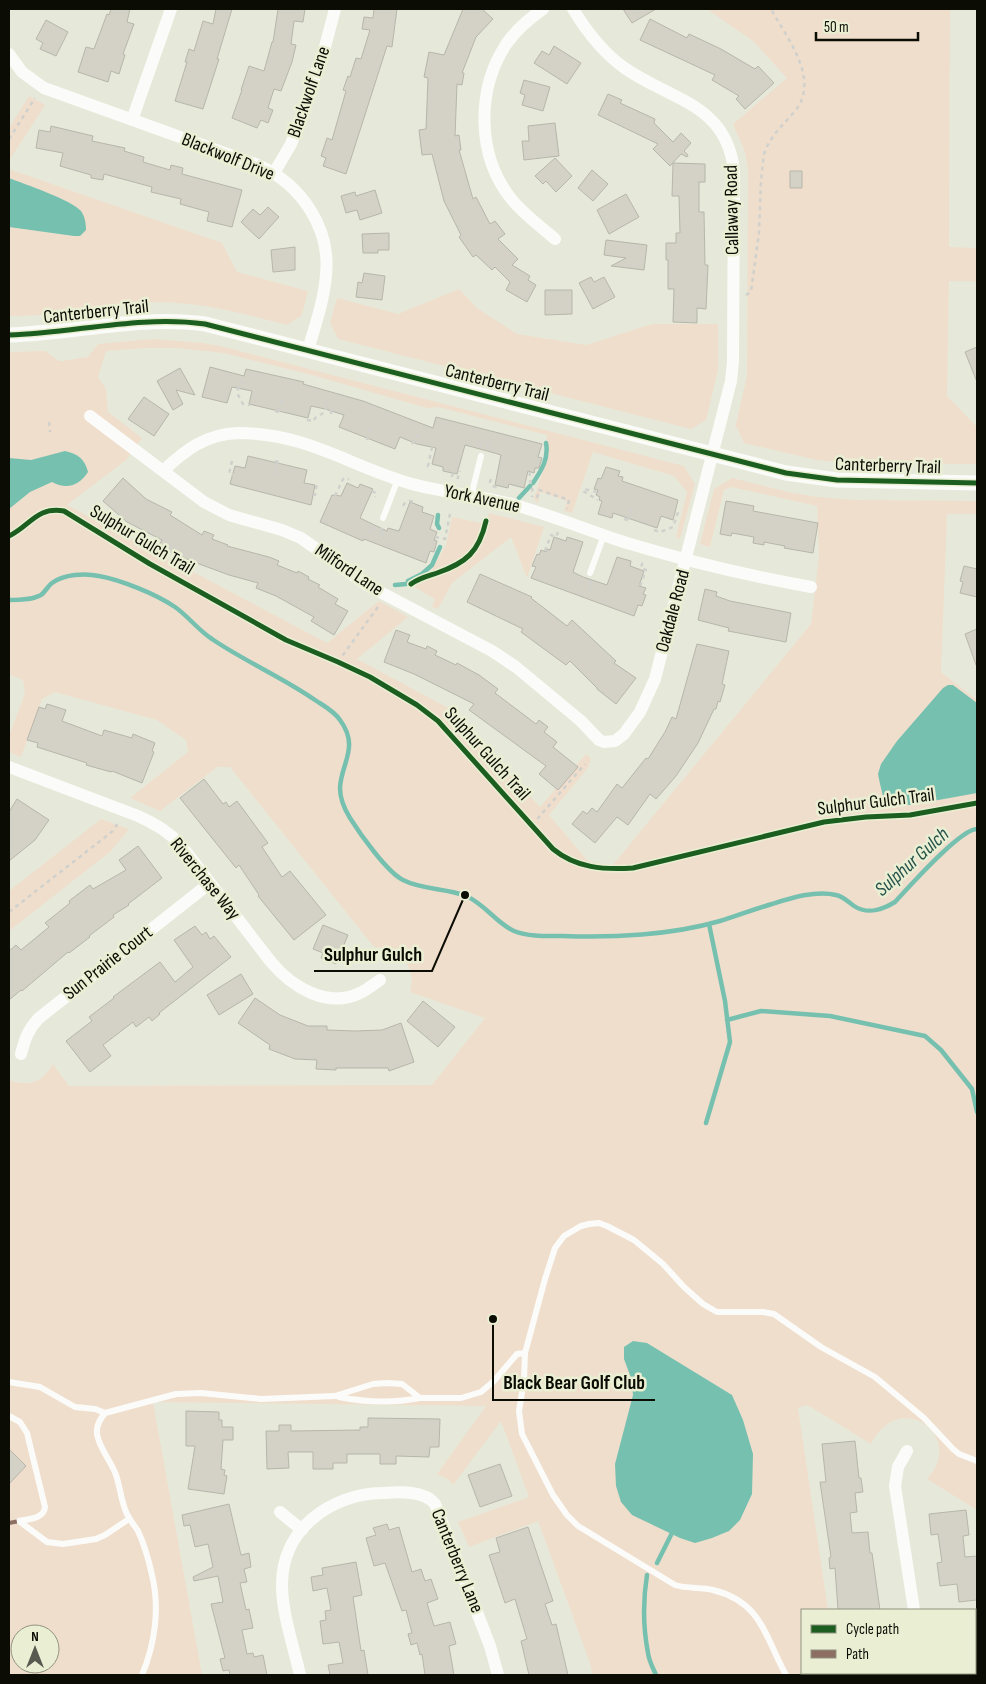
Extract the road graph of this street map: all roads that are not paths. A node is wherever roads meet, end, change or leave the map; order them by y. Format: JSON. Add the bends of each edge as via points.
{"nodes":[{"id":1,"x":171,"y":9,"type":"edge"},
{"id":2,"x":335,"y":9,"type":"edge"},
{"id":3,"x":544,"y":9,"type":"edge"},
{"id":4,"x":573,"y":9,"type":"edge"},
{"id":5,"x":9,"y":54,"type":"edge"},
{"id":6,"x":132,"y":120,"type":"junction"},
{"id":7,"x":274,"y":173,"type":"junction"},
{"id":8,"x":556,"y":239,"type":"dead end"},
{"id":9,"x":9,"y":335,"type":"edge"},
{"id":10,"x":308,"y":350,"type":"junction"},
{"id":11,"x":90,"y":416,"type":"dead end"},
{"id":12,"x":714,"y":454,"type":"junction"},
{"id":13,"x":481,"y":456,"type":"dead end"},
{"id":14,"x":163,"y":471,"type":"junction"},
{"id":15,"x":398,"y":479,"type":"junction"},
{"id":16,"x":977,"y":483,"type":"edge"},
{"id":17,"x":472,"y":496,"type":"junction"},
{"id":18,"x":383,"y":518,"type":"dead end"},
{"id":19,"x":604,"y":535,"type":"junction"},
{"id":20,"x":686,"y":559,"type":"junction"},
{"id":21,"x":590,"y":573,"type":"dead end"},
{"id":22,"x":811,"y":587,"type":"dead end"},
{"id":23,"x":598,"y":740,"type":"joint"},
{"id":24,"x":9,"y":767,"type":"edge"},
{"id":25,"x":210,"y":883,"type":"junction"},
{"id":26,"x":380,"y":980,"type":"dead end"},
{"id":27,"x":22,"y":1054,"type":"dead end"},
{"id":28,"x":525,"y":1353,"type":"junction"},
{"id":29,"x":9,"y":1382,"type":"edge"},
{"id":30,"x":335,"y":1396,"type":"junction"},
{"id":31,"x":420,"y":1398,"type":"junction"},
{"id":32,"x":106,"y":1413,"type":"junction"},
{"id":33,"x":9,"y":1416,"type":"edge"},
{"id":34,"x":907,"y":1450,"type":"dead end"},
{"id":35,"x":977,"y":1461,"type":"edge"},
{"id":36,"x":280,"y":1512,"type":"dead end"},
{"id":37,"x":129,"y":1519,"type":"junction"},
{"id":38,"x":302,"y":1530,"type":"junction"},
{"id":39,"x":914,"y":1609,"type":"edge"},
{"id":40,"x":142,"y":1675,"type":"edge"},
{"id":41,"x":300,"y":1675,"type":"edge"},
{"id":42,"x":498,"y":1675,"type":"edge"},
{"id":43,"x":786,"y":1675,"type":"edge"}],
"edges":[{"from":1,"to":6,"type":"street"},
{"from":2,"to":7,"type":"street","name":"Blackwolf Lane","via":[[296,131]]},
{"from":3,"to":8,"type":"street","via":[[507,42],[489,86],[484,122],[490,158],[512,201]]},
{"from":4,"to":12,"type":"street","name":"Callaway Road","via":[[616,62],[702,112],[719,131],[731,152],[734,185],[733,370]]},
{"from":5,"to":6,"type":"street","name":"Blackwolf Drive","via":[[22,72],[44,88]]},
{"from":6,"to":7,"type":"street","name":"Blackwolf Drive"},
{"from":7,"to":10,"type":"street","name":"Blackwolf Drive","via":[[302,197],[324,242],[325,285]]},
{"from":9,"to":10,"type":"street","name":"Canterberry Trail","via":[[179,321],[214,326]]},
{"from":10,"to":12,"type":"street","name":"Canterberry Trail"},
{"from":11,"to":14,"type":"street","name":"Milford Lane"},
{"from":12,"to":16,"type":"street","name":"Canterberry Trail","via":[[786,473],[825,479]]},
{"from":12,"to":20,"type":"street","name":"Oakdale Road"},
{"from":13,"to":17,"type":"lane"},
{"from":14,"to":15,"type":"street","name":"York Avenue","via":[[195,444],[214,436],[238,433],[300,441]]},
{"from":14,"to":23,"type":"street","name":"Milford Lane","via":[[221,512],[301,538],[367,585],[501,656],[581,721]]},
{"from":15,"to":17,"type":"street","name":"York Avenue"},
{"from":15,"to":18,"type":"lane"},
{"from":17,"to":19,"type":"street","name":"York Avenue","via":[[532,510]]},
{"from":19,"to":20,"type":"street","name":"York Avenue"},
{"from":19,"to":21,"type":"lane"},
{"from":20,"to":22,"type":"street","name":"York Avenue"},
{"from":20,"to":23,"type":"street","name":"Oakdale Road","via":[[655,679],[644,706],[621,738],[610,742]]},
{"from":24,"to":25,"type":"street","name":"Riverchase Way","via":[[156,825],[176,840]]},
{"from":25,"to":26,"type":"street","name":"Riverchase Way","via":[[279,972],[301,988],[325,997],[342,998],[361,993]]},
{"from":25,"to":27,"type":"street","name":"Sun Prairie Court","via":[[39,1018],[26,1034]]},
{"from":28,"to":31,"type":"lane","via":[[517,1354],[481,1392],[461,1398]]},
{"from":28,"to":35,"type":"lane","via":[[555,1248],[564,1236],[581,1226],[607,1226],[647,1250],[713,1310],[774,1314],[821,1347],[875,1377],[924,1418],[959,1454]]},
{"from":28,"to":43,"type":"lane","via":[[519,1411],[522,1434],[553,1495],[567,1515],[578,1526],[675,1585],[723,1593],[747,1607],[764,1626]]},
{"from":29,"to":32,"type":"lane","via":[[40,1386],[76,1407]]},
{"from":30,"to":31,"type":"lane","via":[[383,1400]]},
{"from":30,"to":31,"type":"lane","via":[[372,1384],[387,1383],[402,1384]]},
{"from":30,"to":32,"type":"lane","via":[[261,1399],[176,1394]]},
{"from":32,"to":37,"type":"lane","via":[[100,1418],[97,1434],[116,1477]]},
{"from":33,"to":37,"type":"lane","via":[[20,1422],[27,1433],[45,1507],[42,1515],[19,1521],[26,1528],[50,1543],[63,1544],[96,1539]]},
{"from":34,"to":39,"type":"street","via":[[898,1467],[895,1486]]},
{"from":36,"to":38,"type":"street"},
{"from":37,"to":40,"type":"lane","via":[[139,1533],[155,1596],[156,1625]]},
{"from":38,"to":41,"type":"street","name":"Canterberry Lane","via":[[286,1558],[282,1584]]},
{"from":38,"to":42,"type":"street","name":"Canterberry Lane","via":[[322,1510],[352,1496],[402,1493],[431,1499],[438,1508]]}]}
